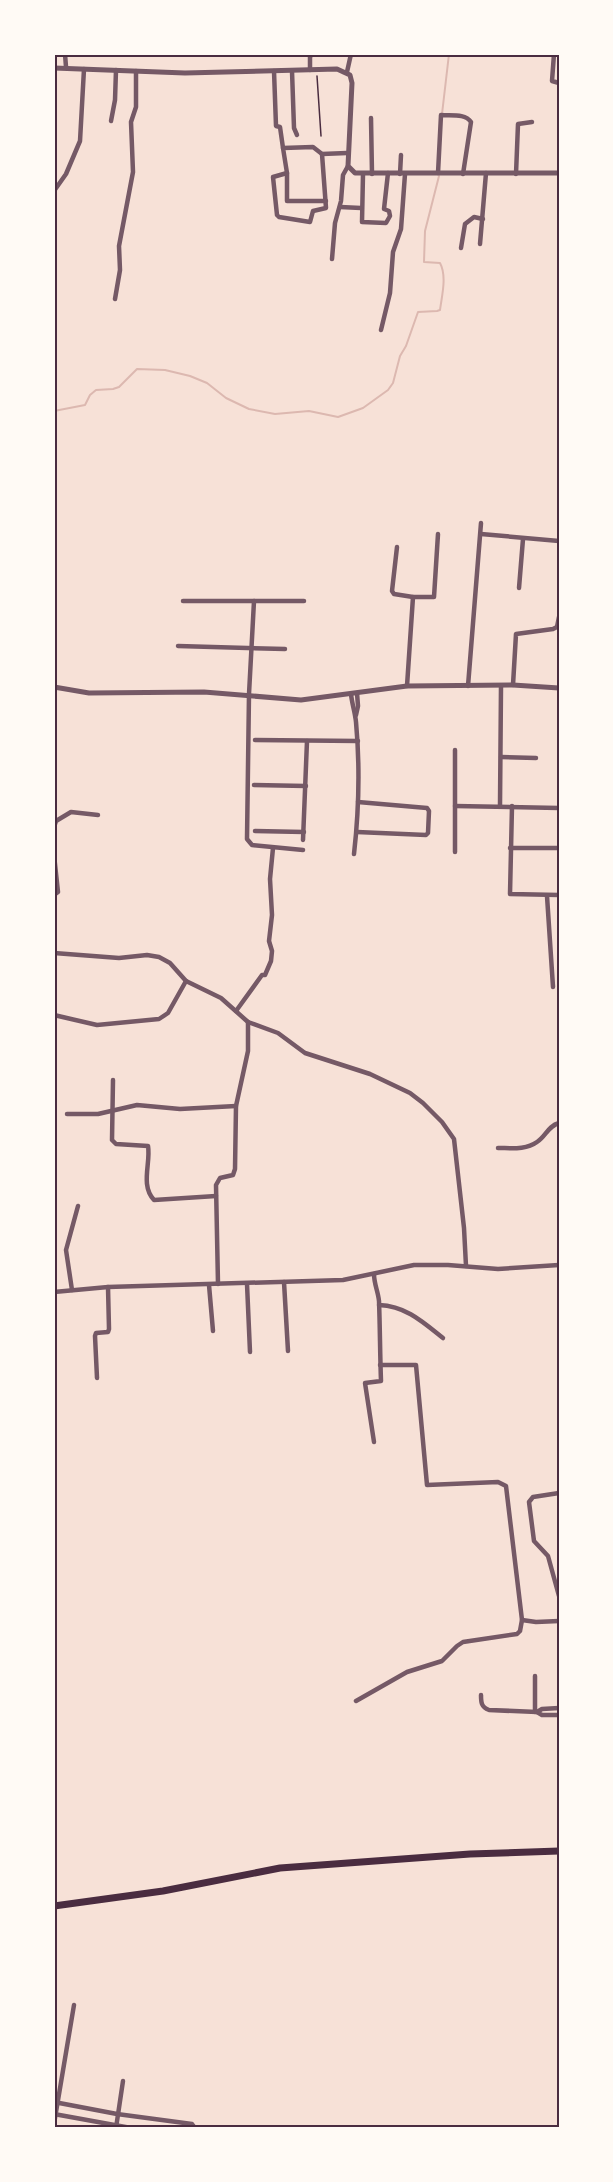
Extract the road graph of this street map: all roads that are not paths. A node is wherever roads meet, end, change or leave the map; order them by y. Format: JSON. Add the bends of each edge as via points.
{"nodes":[{"id":1,"x":65,"y":54,"type":"edge"},
{"id":2,"x":314,"y":54,"type":"edge"},
{"id":3,"x":351,"y":54,"type":"edge"},
{"id":4,"x":554,"y":54,"type":"edge"},
{"id":5,"x":54,"y":68,"type":"edge"},
{"id":6,"x":66,"y":68,"type":"junction"},
{"id":7,"x":84,"y":69,"type":"junction"},
{"id":8,"x":116,"y":70,"type":"junction"},
{"id":9,"x":292,"y":70,"type":"junction"},
{"id":10,"x":314,"y":70,"type":"junction"},
{"id":11,"x":136,"y":71,"type":"junction"},
{"id":12,"x":274,"y":71,"type":"junction"},
{"id":13,"x":346,"y":72,"type":"junction"},
{"id":14,"x":559,"y":83,"type":"edge"},
{"id":15,"x":371,"y":118,"type":"dead end"},
{"id":16,"x":111,"y":121,"type":"dead end"},
{"id":17,"x":532,"y":122,"type":"dead end"},
{"id":18,"x":297,"y":135,"type":"dead end"},
{"id":19,"x":284,"y":148,"type":"junction"},
{"id":20,"x":347,"y":153,"type":"junction"},
{"id":21,"x":322,"y":154,"type":"junction"},
{"id":22,"x":401,"y":155,"type":"dead end"},
{"id":23,"x":348,"y":166,"type":"junction"},
{"id":24,"x":287,"y":173,"type":"junction"},
{"id":25,"x":388,"y":173,"type":"junction"},
{"id":26,"x":438,"y":173,"type":"junction"},
{"id":27,"x":486,"y":173,"type":"junction"},
{"id":28,"x":559,"y":173,"type":"edge"},
{"id":29,"x":363,"y":174,"type":"junction"},
{"id":30,"x":372,"y":174,"type":"junction"},
{"id":31,"x":403,"y":174,"type":"junction"},
{"id":32,"x":464,"y":174,"type":"junction"},
{"id":33,"x":516,"y":174,"type":"junction"},
{"id":34,"x":54,"y":191,"type":"edge"},
{"id":35,"x":326,"y":201,"type":"junction"},
{"id":36,"x":340,"y":207,"type":"junction"},
{"id":37,"x":361,"y":208,"type":"junction"},
{"id":38,"x":483,"y":219,"type":"junction"},
{"id":39,"x":480,"y":244,"type":"dead end"},
{"id":40,"x":461,"y":248,"type":"dead end"},
{"id":41,"x":332,"y":259,"type":"dead end"},
{"id":42,"x":115,"y":299,"type":"dead end"},
{"id":43,"x":381,"y":330,"type":"dead end"},
{"id":44,"x":481,"y":523,"type":"dead end"},
{"id":45,"x":438,"y":534,"type":"dead end"},
{"id":46,"x":481,"y":534,"type":"junction"},
{"id":47,"x":523,"y":539,"type":"junction"},
{"id":48,"x":559,"y":542,"type":"edge"},
{"id":49,"x":397,"y":547,"type":"dead end"},
{"id":50,"x":519,"y":588,"type":"dead end"},
{"id":51,"x":413,"y":597,"type":"junction"},
{"id":52,"x":183,"y":601,"type":"dead end"},
{"id":53,"x":254,"y":601,"type":"junction"},
{"id":54,"x":304,"y":601,"type":"dead end"},
{"id":55,"x":559,"y":617,"type":"edge"},
{"id":56,"x":178,"y":646,"type":"dead end"},
{"id":57,"x":252,"y":649,"type":"junction"},
{"id":58,"x":285,"y":649,"type":"dead end"},
{"id":59,"x":513,"y":685,"type":"junction"},
{"id":60,"x":407,"y":686,"type":"junction"},
{"id":61,"x":468,"y":686,"type":"junction"},
{"id":62,"x":501,"y":686,"type":"junction"},
{"id":63,"x":54,"y":687,"type":"edge"},
{"id":64,"x":559,"y":688,"type":"edge"},
{"id":65,"x":354,"y":693,"type":"junction"},
{"id":66,"x":249,"y":694,"type":"junction"},
{"id":67,"x":255,"y":740,"type":"dead end"},
{"id":68,"x":307,"y":741,"type":"junction"},
{"id":69,"x":357,"y":741,"type":"junction"},
{"id":70,"x":455,"y":750,"type":"dead end"},
{"id":71,"x":501,"y":757,"type":"junction"},
{"id":72,"x":536,"y":758,"type":"dead end"},
{"id":73,"x":254,"y":785,"type":"dead end"},
{"id":74,"x":306,"y":786,"type":"junction"},
{"id":75,"x":358,"y":802,"type":"junction"},
{"id":76,"x":455,"y":806,"type":"junction"},
{"id":77,"x":500,"y":806,"type":"junction"},
{"id":78,"x":512,"y":806,"type":"junction"},
{"id":79,"x":559,"y":808,"type":"edge"},
{"id":80,"x":98,"y":815,"type":"dead end"},
{"id":81,"x":54,"y":827,"type":"edge"},
{"id":82,"x":255,"y":831,"type":"dead end"},
{"id":83,"x":304,"y":832,"type":"junction"},
{"id":84,"x":357,"y":832,"type":"junction"},
{"id":85,"x":303,"y":840,"type":"dead end"},
{"id":86,"x":510,"y":848,"type":"junction"},
{"id":87,"x":559,"y":848,"type":"edge"},
{"id":88,"x":273,"y":849,"type":"junction"},
{"id":89,"x":303,"y":850,"type":"dead end"},
{"id":90,"x":455,"y":852,"type":"dead end"},
{"id":91,"x":354,"y":854,"type":"dead end"},
{"id":92,"x":54,"y":855,"type":"edge"},
{"id":93,"x":54,"y":895,"type":"edge"},
{"id":94,"x":559,"y":895,"type":"edge"},
{"id":95,"x":547,"y":896,"type":"junction"},
{"id":96,"x":54,"y":954,"type":"edge"},
{"id":97,"x":186,"y":981,"type":"junction"},
{"id":98,"x":554,"y":987,"type":"dead end"},
{"id":99,"x":236,"y":1011,"type":"junction"},
{"id":100,"x":54,"y":1015,"type":"edge"},
{"id":101,"x":249,"y":1022,"type":"junction"},
{"id":102,"x":114,"y":1080,"type":"dead end"},
{"id":103,"x":236,"y":1106,"type":"junction"},
{"id":104,"x":112,"y":1111,"type":"junction"},
{"id":105,"x":67,"y":1114,"type":"dead end"},
{"id":106,"x":559,"y":1123,"type":"edge"},
{"id":107,"x":498,"y":1148,"type":"dead end"},
{"id":108,"x":216,"y":1196,"type":"junction"},
{"id":109,"x":78,"y":1206,"type":"dead end"},
{"id":110,"x":559,"y":1265,"type":"edge"},
{"id":111,"x":466,"y":1266,"type":"junction"},
{"id":112,"x":374,"y":1274,"type":"junction"},
{"id":113,"x":284,"y":1282,"type":"junction"},
{"id":114,"x":218,"y":1284,"type":"junction"},
{"id":115,"x":247,"y":1284,"type":"junction"},
{"id":116,"x":209,"y":1285,"type":"junction"},
{"id":117,"x":108,"y":1287,"type":"junction"},
{"id":118,"x":72,"y":1290,"type":"junction"},
{"id":119,"x":54,"y":1292,"type":"edge"},
{"id":120,"x":379,"y":1305,"type":"junction"},
{"id":121,"x":213,"y":1331,"type":"dead end"},
{"id":122,"x":443,"y":1338,"type":"dead end"},
{"id":123,"x":288,"y":1351,"type":"dead end"},
{"id":124,"x":250,"y":1353,"type":"dead end"},
{"id":125,"x":380,"y":1365,"type":"junction"},
{"id":126,"x":97,"y":1378,"type":"dead end"},
{"id":127,"x":374,"y":1442,"type":"dead end"},
{"id":128,"x":559,"y":1493,"type":"edge"},
{"id":129,"x":559,"y":1596,"type":"edge"},
{"id":130,"x":522,"y":1620,"type":"junction"},
{"id":131,"x":559,"y":1621,"type":"edge"},
{"id":132,"x":535,"y":1676,"type":"dead end"},
{"id":133,"x":481,"y":1695,"type":"dead end"},
{"id":134,"x":356,"y":1701,"type":"dead end"},
{"id":135,"x":559,"y":1708,"type":"edge"},
{"id":136,"x":536,"y":1712,"type":"junction"},
{"id":137,"x":559,"y":1715,"type":"edge"},
{"id":138,"x":559,"y":1851,"type":"edge"},
{"id":139,"x":54,"y":1906,"type":"edge"},
{"id":140,"x":74,"y":2005,"type":"dead end"},
{"id":141,"x":123,"y":2081,"type":"dead end"},
{"id":142,"x":56,"y":2102,"type":"edge"},
{"id":143,"x":64,"y":2104,"type":"junction"},
{"id":144,"x":55,"y":2114,"type":"edge"},
{"id":145,"x":117,"y":2114,"type":"junction"},
{"id":146,"x":62,"y":2115,"type":"junction"},
{"id":147,"x":54,"y":2124,"type":"edge"},
{"id":148,"x":116,"y":2127,"type":"edge"},
{"id":149,"x":131,"y":2128,"type":"edge"},
{"id":150,"x":195,"y":2128,"type":"edge"}],
"edges":[{"from":1,"to":6,"type":"street"},
{"from":2,"to":10,"type":"street","via":[[310,56]]},
{"from":3,"to":13,"type":"street"},
{"from":4,"to":14,"type":"street","via":[[552,81]]},
{"from":5,"to":6,"type":"street"},
{"from":6,"to":7,"type":"street"},
{"from":7,"to":8,"type":"street"},
{"from":7,"to":34,"type":"street","via":[[80,141]]},
{"from":8,"to":11,"type":"street"},
{"from":8,"to":16,"type":"street"},
{"from":9,"to":10,"type":"street"},
{"from":9,"to":12,"type":"street"},
{"from":9,"to":18,"type":"street"},
{"from":10,"to":13,"type":"street"},
{"from":11,"to":12,"type":"street"},
{"from":11,"to":42,"type":"street","via":[[136,107],[131,122],[133,172],[119,246]]},
{"from":12,"to":19,"type":"street","via":[[276,126],[280,127]]},
{"from":13,"to":20,"type":"street","via":[[352,83]]},
{"from":15,"to":30,"type":"street"},
{"from":17,"to":33,"type":"street","via":[[518,124]]},
{"from":19,"to":21,"type":"street","via":[[313,147]]},
{"from":19,"to":24,"type":"street"},
{"from":20,"to":21,"type":"street"},
{"from":20,"to":23,"type":"street"},
{"from":21,"to":35,"type":"street"},
{"from":22,"to":31,"type":"street"},
{"from":23,"to":29,"type":"street"},
{"from":23,"to":36,"type":"street","via":[[343,175]]},
{"from":24,"to":35,"type":"street","via":[[287,201]]},
{"from":24,"to":35,"type":"street","via":[[273,177],[275,212],[279,217],[310,222],[313,211],[325,209]]},
{"from":25,"to":30,"type":"street"},
{"from":25,"to":31,"type":"street"},
{"from":25,"to":37,"type":"street","via":[[384,209],[390,213],[389,220],[362,222]]},
{"from":26,"to":31,"type":"street"},
{"from":26,"to":32,"type":"street"},
{"from":26,"to":32,"type":"street","via":[[441,116],[460,116],[471,122]]},
{"from":27,"to":32,"type":"street"},
{"from":27,"to":33,"type":"street"},
{"from":27,"to":38,"type":"street"},
{"from":28,"to":33,"type":"street"},
{"from":29,"to":30,"type":"street"},
{"from":29,"to":37,"type":"street"},
{"from":31,"to":43,"type":"street","via":[[401,229],[393,252],[390,293]]},
{"from":36,"to":37,"type":"street"},
{"from":36,"to":41,"type":"street"},
{"from":38,"to":39,"type":"street"},
{"from":38,"to":40,"type":"street","via":[[474,217],[465,224]]},
{"from":44,"to":46,"type":"street"},
{"from":45,"to":51,"type":"street","via":[[434,597]]},
{"from":46,"to":47,"type":"street"},
{"from":46,"to":61,"type":"street"},
{"from":47,"to":48,"type":"street"},
{"from":47,"to":50,"type":"street"},
{"from":49,"to":51,"type":"street","via":[[392,591]]},
{"from":51,"to":60,"type":"street"},
{"from":52,"to":53,"type":"street"},
{"from":53,"to":54,"type":"street"},
{"from":53,"to":57,"type":"street"},
{"from":55,"to":59,"type":"street","via":[[553,629],[516,634]]},
{"from":56,"to":57,"type":"street"},
{"from":57,"to":58,"type":"street"},
{"from":57,"to":66,"type":"street"},
{"from":59,"to":62,"type":"street"},
{"from":59,"to":64,"type":"street"},
{"from":60,"to":61,"type":"street"},
{"from":60,"to":65,"type":"street"},
{"from":61,"to":62,"type":"street"},
{"from":62,"to":71,"type":"street"},
{"from":63,"to":66,"type":"street","via":[[89,693]]},
{"from":65,"to":66,"type":"street","via":[[301,700]]},
{"from":65,"to":69,"type":"street"},
{"from":66,"to":88,"type":"street","via":[[247,839],[252,845]]},
{"from":67,"to":68,"type":"street"},
{"from":68,"to":69,"type":"street"},
{"from":68,"to":74,"type":"street"},
{"from":69,"to":75,"type":"street"},
{"from":70,"to":76,"type":"street"},
{"from":71,"to":72,"type":"street"},
{"from":71,"to":77,"type":"street"},
{"from":73,"to":74,"type":"street"},
{"from":74,"to":83,"type":"street"},
{"from":75,"to":84,"type":"street"},
{"from":75,"to":84,"type":"street","via":[[429,811],[426,835]]},
{"from":76,"to":77,"type":"street"},
{"from":76,"to":90,"type":"street"},
{"from":77,"to":78,"type":"street"},
{"from":78,"to":79,"type":"street"},
{"from":78,"to":86,"type":"street"},
{"from":80,"to":81,"type":"street","via":[[71,812],[56,821]]},
{"from":82,"to":83,"type":"street"},
{"from":83,"to":85,"type":"street"},
{"from":84,"to":91,"type":"street"},
{"from":86,"to":87,"type":"street"},
{"from":86,"to":95,"type":"street","via":[[510,896]]},
{"from":88,"to":89,"type":"street"},
{"from":88,"to":99,"type":"street","via":[[271,961],[265,975]]},
{"from":92,"to":93,"type":"street","via":[[58,891]]},
{"from":94,"to":95,"type":"street"},
{"from":95,"to":98,"type":"street"},
{"from":96,"to":97,"type":"street","via":[[159,957]]},
{"from":97,"to":99,"type":"street","via":[[214,993]]},
{"from":97,"to":100,"type":"street","via":[[168,1013],[159,1019],[97,1025]]},
{"from":99,"to":101,"type":"street"},
{"from":101,"to":103,"type":"street","via":[[248,1051]]},
{"from":101,"to":111,"type":"street","via":[[278,1033],[305,1053],[370,1074],[410,1093],[442,1122],[455,1144]]},
{"from":102,"to":104,"type":"street"},
{"from":103,"to":104,"type":"street","via":[[180,1109],[144,1105]]},
{"from":103,"to":108,"type":"street","via":[[235,1169],[233,1175],[217,1180]]},
{"from":104,"to":105,"type":"street"},
{"from":104,"to":108,"type":"street","via":[[113,1142],[148,1146],[146,1185],[154,1200]]},
{"from":106,"to":107,"type":"street","via":[[553,1124],[536,1143],[521,1148]]},
{"from":108,"to":114,"type":"street"},
{"from":109,"to":118,"type":"street","via":[[66,1250]]},
{"from":110,"to":111,"type":"street","via":[[498,1269]]},
{"from":111,"to":112,"type":"street","via":[[414,1265]]},
{"from":112,"to":113,"type":"street","via":[[343,1280]]},
{"from":112,"to":120,"type":"street"},
{"from":113,"to":115,"type":"street"},
{"from":113,"to":123,"type":"street"},
{"from":114,"to":115,"type":"street"},
{"from":114,"to":116,"type":"street"},
{"from":115,"to":124,"type":"street"},
{"from":116,"to":117,"type":"street"},
{"from":116,"to":121,"type":"street"},
{"from":117,"to":118,"type":"street"},
{"from":117,"to":126,"type":"street","via":[[109,1329],[95,1336]]},
{"from":118,"to":119,"type":"street"},
{"from":120,"to":122,"type":"street","via":[[412,1314]]},
{"from":120,"to":125,"type":"street"},
{"from":125,"to":127,"type":"street","via":[[381,1381],[365,1383]]},
{"from":125,"to":130,"type":"street","via":[[416,1365],[427,1485],[498,1482],[506,1486]]},
{"from":128,"to":129,"type":"street","via":[[533,1497],[529,1502],[534,1541],[548,1556]]},
{"from":130,"to":131,"type":"street"},
{"from":130,"to":134,"type":"street","via":[[517,1634],[464,1642],[442,1661],[407,1672]]},
{"from":132,"to":136,"type":"street"},
{"from":133,"to":136,"type":"street","via":[[481,1704],[489,1710]]},
{"from":135,"to":136,"type":"street"},
{"from":136,"to":137,"type":"street"},
{"from":138,"to":139,"type":"main road","via":[[280,1868],[163,1891]]},
{"from":140,"to":142,"type":"street"},
{"from":141,"to":145,"type":"street"},
{"from":142,"to":143,"type":"street"},
{"from":142,"to":144,"type":"street"},
{"from":143,"to":145,"type":"street"},
{"from":143,"to":146,"type":"street"},
{"from":144,"to":146,"type":"street"},
{"from":144,"to":147,"type":"street"},
{"from":145,"to":148,"type":"street"},
{"from":145,"to":150,"type":"street","via":[[192,2124]]},
{"from":146,"to":148,"type":"street"},
{"from":148,"to":149,"type":"street"}]}
